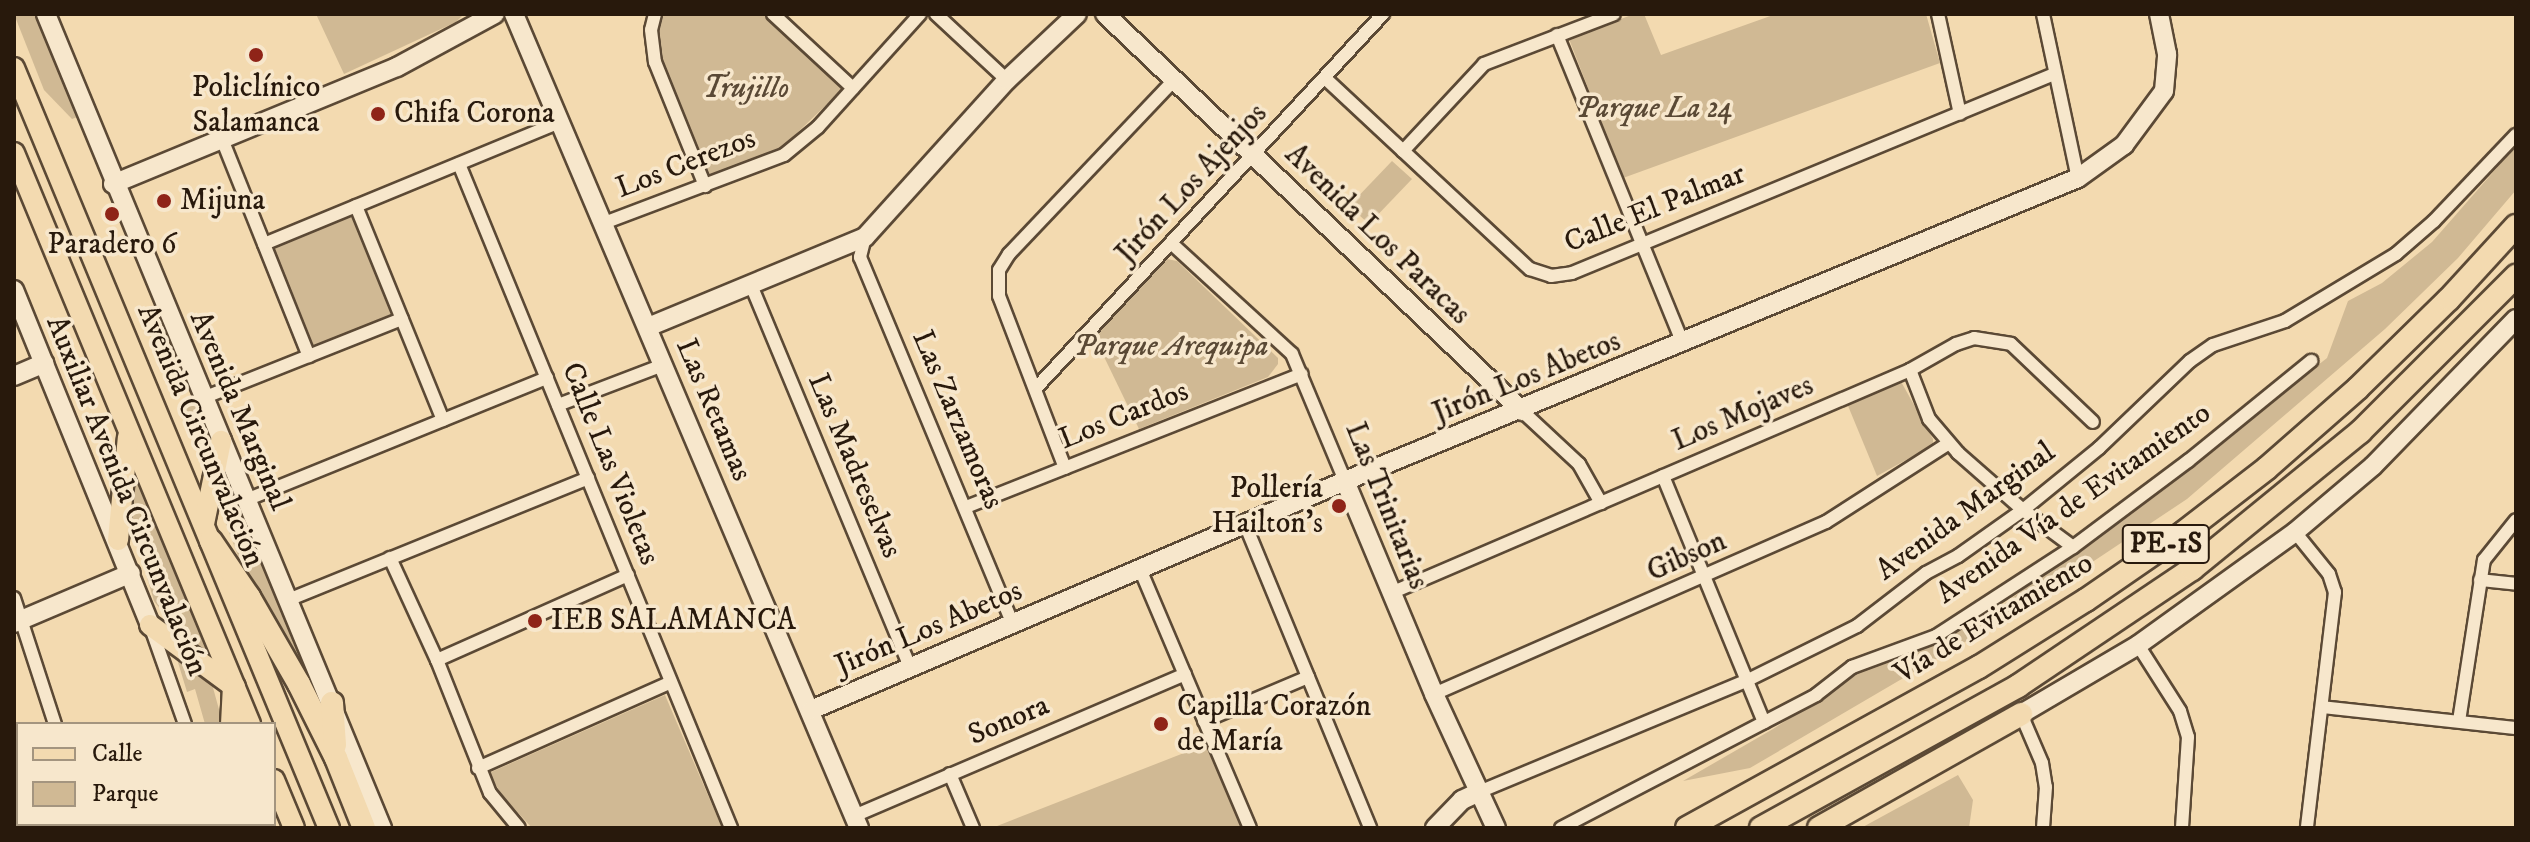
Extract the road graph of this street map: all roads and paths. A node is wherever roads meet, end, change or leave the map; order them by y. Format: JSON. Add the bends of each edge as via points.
{"nodes":[{"id":1,"x":46,"y":14,"type":"edge"},
{"id":2,"x":495,"y":14,"type":"edge"},
{"id":3,"x":514,"y":14,"type":"edge"},
{"id":4,"x":655,"y":14,"type":"edge"},
{"id":5,"x":773,"y":14,"type":"edge"},
{"id":6,"x":920,"y":14,"type":"edge"},
{"id":7,"x":936,"y":14,"type":"edge"},
{"id":8,"x":1077,"y":14,"type":"edge"},
{"id":9,"x":1105,"y":14,"type":"edge"},
{"id":10,"x":1383,"y":14,"type":"edge"},
{"id":11,"x":1938,"y":14,"type":"edge"},
{"id":12,"x":2043,"y":14,"type":"edge"},
{"id":13,"x":2159,"y":14,"type":"edge"},
{"id":14,"x":1608,"y":15,"type":"edge"},
{"id":15,"x":1557,"y":35,"type":"junction"},
{"id":16,"x":14,"y":68,"type":"edge"},
{"id":17,"x":2054,"y":74,"type":"junction"},
{"id":18,"x":1326,"y":79,"type":"junction"},
{"id":19,"x":1007,"y":80,"type":"junction"},
{"id":20,"x":1174,"y":80,"type":"junction"},
{"id":21,"x":853,"y":88,"type":"junction"},
{"id":22,"x":1960,"y":114,"type":"junction"},
{"id":23,"x":560,"y":122,"type":"junction"},
{"id":24,"x":2516,"y":135,"type":"edge"},
{"id":25,"x":222,"y":139,"type":"junction"},
{"id":26,"x":1403,"y":151,"type":"junction"},
{"id":27,"x":14,"y":153,"type":"edge"},
{"id":28,"x":1254,"y":156,"type":"junction"},
{"id":29,"x":459,"y":164,"type":"junction"},
{"id":30,"x":2078,"y":178,"type":"junction"},
{"id":31,"x":113,"y":184,"type":"junction"},
{"id":32,"x":705,"y":186,"type":"junction"},
{"id":33,"x":356,"y":206,"type":"junction"},
{"id":34,"x":604,"y":223,"type":"junction"},
{"id":35,"x":2516,"y":226,"type":"edge"},
{"id":36,"x":865,"y":237,"type":"junction"},
{"id":37,"x":1171,"y":243,"type":"junction"},
{"id":38,"x":1642,"y":243,"type":"junction"},
{"id":39,"x":264,"y":244,"type":"junction"},
{"id":40,"x":2516,"y":276,"type":"edge"},
{"id":41,"x":751,"y":285,"type":"junction"},
{"id":42,"x":14,"y":290,"type":"edge"},
{"id":43,"x":402,"y":319,"type":"junction"},
{"id":44,"x":648,"y":327,"type":"junction"},
{"id":45,"x":2513,"y":329,"type":"edge"},
{"id":46,"x":1683,"y":344,"type":"junction"},
{"id":47,"x":309,"y":356,"type":"junction"},
{"id":48,"x":2311,"y":361,"type":"dead end"},
{"id":49,"x":44,"y":363,"type":"junction"},
{"id":50,"x":663,"y":365,"type":"junction"},
{"id":51,"x":1910,"y":370,"type":"junction"},
{"id":52,"x":1302,"y":374,"type":"junction"},
{"id":53,"x":14,"y":376,"type":"edge"},
{"id":54,"x":547,"y":378,"type":"junction"},
{"id":55,"x":1037,"y":387,"type":"junction"},
{"id":56,"x":203,"y":398,"type":"junction"},
{"id":57,"x":558,"y":405,"type":"junction"},
{"id":58,"x":1522,"y":411,"type":"junction"},
{"id":59,"x":443,"y":420,"type":"junction"},
{"id":60,"x":2093,"y":422,"type":"dead end"},
{"id":61,"x":128,"y":433,"type":"junction"},
{"id":62,"x":221,"y":441,"type":"junction"},
{"id":63,"x":1949,"y":443,"type":"junction"},
{"id":64,"x":1065,"y":468,"type":"junction"},
{"id":65,"x":1663,"y":476,"type":"junction"},
{"id":66,"x":588,"y":478,"type":"junction"},
{"id":67,"x":1345,"y":481,"type":"junction"},
{"id":68,"x":246,"y":500,"type":"junction"},
{"id":69,"x":1601,"y":503,"type":"junction"},
{"id":70,"x":966,"y":507,"type":"junction"},
{"id":71,"x":2023,"y":510,"type":"junction"},
{"id":72,"x":2516,"y":520,"type":"edge"},
{"id":73,"x":1245,"y":524,"type":"junction"},
{"id":74,"x":208,"y":532,"type":"junction"},
{"id":75,"x":2295,"y":532,"type":"junction"},
{"id":76,"x":118,"y":540,"type":"junction"},
{"id":77,"x":2073,"y":547,"type":"junction"},
{"id":78,"x":390,"y":558,"type":"junction"},
{"id":79,"x":1140,"y":569,"type":"junction"},
{"id":80,"x":131,"y":573,"type":"junction"},
{"id":81,"x":628,"y":575,"type":"junction"},
{"id":82,"x":1707,"y":577,"type":"junction"},
{"id":83,"x":2480,"y":580,"type":"junction"},
{"id":84,"x":2516,"y":584,"type":"edge"},
{"id":85,"x":1391,"y":593,"type":"junction"},
{"id":86,"x":14,"y":598,"type":"edge"},
{"id":87,"x":288,"y":600,"type":"junction"},
{"id":88,"x":18,"y":621,"type":"edge"},
{"id":89,"x":1012,"y":623,"type":"junction"},
{"id":90,"x":150,"y":625,"type":"junction"},
{"id":91,"x":2138,"y":645,"type":"junction"},
{"id":92,"x":437,"y":660,"type":"junction"},
{"id":93,"x":910,"y":667,"type":"junction"},
{"id":94,"x":1185,"y":674,"type":"junction"},
{"id":95,"x":1308,"y":677,"type":"junction"},
{"id":96,"x":1748,"y":680,"type":"junction"},
{"id":97,"x":671,"y":682,"type":"junction"},
{"id":98,"x":234,"y":687,"type":"junction"},
{"id":99,"x":1434,"y":694,"type":"junction"},
{"id":100,"x":332,"y":703,"type":"junction"},
{"id":101,"x":2322,"y":707,"type":"junction"},
{"id":102,"x":811,"y":710,"type":"junction"},
{"id":103,"x":2021,"y":714,"type":"junction"},
{"id":104,"x":1204,"y":721,"type":"junction"},
{"id":105,"x":2459,"y":721,"type":"junction"},
{"id":106,"x":54,"y":722,"type":"edge"},
{"id":107,"x":184,"y":722,"type":"edge"},
{"id":108,"x":232,"y":722,"type":"edge"},
{"id":109,"x":249,"y":722,"type":"edge"},
{"id":110,"x":1764,"y":722,"type":"junction"},
{"id":111,"x":2516,"y":728,"type":"edge"},
{"id":112,"x":336,"y":758,"type":"junction"},
{"id":113,"x":478,"y":768,"type":"junction"},
{"id":114,"x":950,"y":774,"type":"junction"},
{"id":115,"x":276,"y":785,"type":"edge"},
{"id":116,"x":1479,"y":792,"type":"junction"},
{"id":117,"x":857,"y":822,"type":"edge"},
{"id":118,"x":294,"y":828,"type":"edge"},
{"id":119,"x":329,"y":828,"type":"edge"},
{"id":120,"x":364,"y":828,"type":"edge"},
{"id":121,"x":382,"y":828,"type":"edge"},
{"id":122,"x":519,"y":828,"type":"edge"},
{"id":123,"x":731,"y":828,"type":"edge"},
{"id":124,"x":973,"y":828,"type":"edge"},
{"id":125,"x":1250,"y":828,"type":"edge"},
{"id":126,"x":1370,"y":828,"type":"edge"},
{"id":127,"x":1435,"y":828,"type":"edge"},
{"id":128,"x":1496,"y":828,"type":"edge"},
{"id":129,"x":1561,"y":828,"type":"edge"},
{"id":130,"x":1687,"y":828,"type":"edge"},
{"id":131,"x":1761,"y":828,"type":"edge"},
{"id":132,"x":1819,"y":828,"type":"edge"},
{"id":133,"x":2043,"y":828,"type":"edge"},
{"id":134,"x":2182,"y":828,"type":"edge"},
{"id":135,"x":2307,"y":828,"type":"edge"}],
"edges":[{"from":1,"to":31,"type":"street","name":"Avenida Marginal"},
{"from":2,"to":25,"type":"street","via":[[397,67]]},
{"from":3,"to":23,"type":"street","name":"Las Retamas"},
{"from":4,"to":32,"type":"street","via":[[655,62]]},
{"from":5,"to":21,"type":"street"},
{"from":6,"to":21,"type":"street","name":"Los Cerezos"},
{"from":7,"to":19,"type":"street"},
{"from":8,"to":19,"type":"street"},
{"from":9,"to":20,"type":"street","name":"Avenida Los Paracas"},
{"from":10,"to":18,"type":"street","name":"Jirón Los Ajenjos"},
{"from":11,"to":22,"type":"street"},
{"from":12,"to":17,"type":"street"},
{"from":13,"to":30,"type":"street","name":"Jirón Los Abetos","via":[[2167,54],[2164,91],[2124,145]]},
{"from":14,"to":15,"type":"street"},
{"from":15,"to":26,"type":"street","via":[[1484,64]]},
{"from":15,"to":38,"type":"street"},
{"from":16,"to":74,"type":"main road","name":"Avenida Circunvalación"},
{"from":17,"to":22,"type":"street","name":"Calle El Palmar"},
{"from":17,"to":30,"type":"street"},
{"from":18,"to":26,"type":"street","name":"Calle El Palmar"},
{"from":18,"to":28,"type":"street","name":"Jirón Los Ajenjos"},
{"from":19,"to":36,"type":"street"},
{"from":20,"to":28,"type":"street","name":"Avenida Los Paracas"},
{"from":20,"to":55,"type":"street","via":[[999,270],[999,296]]},
{"from":21,"to":32,"type":"street","name":"Los Cerezos","via":[[784,155]]},
{"from":22,"to":38,"type":"street","name":"Calle El Palmar"},
{"from":23,"to":29,"type":"street"},
{"from":23,"to":34,"type":"street","name":"Las Retamas"},
{"from":24,"to":71,"type":"street","name":"Avenida Marginal","via":[[2396,254],[2285,321],[2213,345]]},
{"from":25,"to":31,"type":"street"},
{"from":25,"to":39,"type":"street"},
{"from":26,"to":38,"type":"street","name":"Calle El Palmar","via":[[1530,269],[1551,276],[1572,273]]},
{"from":27,"to":61,"type":"main road"},
{"from":28,"to":37,"type":"street","name":"Jirón Los Ajenjos"},
{"from":28,"to":58,"type":"street","name":"Avenida Los Paracas"},
{"from":29,"to":33,"type":"street"},
{"from":29,"to":54,"type":"street","name":"Calle Las Violetas"},
{"from":30,"to":46,"type":"street","name":"Jirón Los Abetos"},
{"from":31,"to":56,"type":"street","name":"Avenida Marginal"},
{"from":32,"to":34,"type":"street","name":"Los Cerezos"},
{"from":33,"to":39,"type":"street"},
{"from":33,"to":43,"type":"street"},
{"from":34,"to":44,"type":"street","name":"Las Retamas"},
{"from":35,"to":130,"type":"highway","name":"Vía de Evitamiento","number":"PE-1S","via":[[2358,388],[2183,533],[1992,659]]},
{"from":36,"to":41,"type":"street"},
{"from":36,"to":70,"type":"street","name":"Las Zarzamoras","via":[[860,257]]},
{"from":37,"to":52,"type":"street","name":"Las Trinitarias","via":[[1292,354]]},
{"from":37,"to":55,"type":"street","name":"Jirón Los Ajenjos"},
{"from":38,"to":46,"type":"street"},
{"from":39,"to":47,"type":"street"},
{"from":40,"to":131,"type":"highway","number":"PE-1S","via":[[2360,432],[2192,569],[2018,686]]},
{"from":41,"to":44,"type":"street"},
{"from":41,"to":93,"type":"street","name":"Las Madreselvas"},
{"from":42,"to":49,"type":"street","name":"Auxiliar Avenida Circunvalación"},
{"from":43,"to":47,"type":"street"},
{"from":43,"to":59,"type":"street"},
{"from":44,"to":50,"type":"street","name":"Las Retamas"},
{"from":45,"to":75,"type":"street","via":[[2373,466]]},
{"from":46,"to":58,"type":"street","name":"Jirón Los Abetos"},
{"from":47,"to":56,"type":"street"},
{"from":48,"to":77,"type":"street","name":"Avenida Vía de Evitamiento"},
{"from":49,"to":53,"type":"street"},
{"from":49,"to":76,"type":"street","name":"Auxiliar Avenida Circunvalación"},
{"from":50,"to":57,"type":"street"},
{"from":50,"to":102,"type":"street","name":"Las Retamas"},
{"from":51,"to":60,"type":"street","name":"Los Mojaves","via":[[1956,344],[1994,339],[2026,356]]},
{"from":51,"to":63,"type":"street","via":[[1929,419]]},
{"from":51,"to":65,"type":"street","name":"Los Mojaves"},
{"from":52,"to":64,"type":"street","name":"Los Cardos"},
{"from":52,"to":67,"type":"street","name":"Las Trinitarias"},
{"from":54,"to":57,"type":"street","name":"Calle Las Violetas"},
{"from":54,"to":59,"type":"street"},
{"from":55,"to":64,"type":"street"},
{"from":56,"to":62,"type":"street","name":"Avenida Marginal"},
{"from":57,"to":66,"type":"street","name":"Calle Las Violetas"},
{"from":58,"to":67,"type":"street","name":"Jirón Los Abetos"},
{"from":58,"to":69,"type":"street","name":"Avenida Los Paracas","via":[[1579,464]]},
{"from":59,"to":68,"type":"street"},
{"from":61,"to":76,"type":"main road"},
{"from":61,"to":98,"type":"main road"},
{"from":62,"to":68,"type":"street","name":"Avenida Marginal"},
{"from":62,"to":74,"type":"main road"},
{"from":63,"to":71,"type":"street"},
{"from":63,"to":82,"type":"street","name":"Gibson","via":[[1826,522]]},
{"from":64,"to":70,"type":"street","name":"Los Cardos"},
{"from":65,"to":69,"type":"street","name":"Los Mojaves"},
{"from":65,"to":82,"type":"street"},
{"from":66,"to":78,"type":"street"},
{"from":66,"to":81,"type":"street","name":"Calle Las Violetas"},
{"from":67,"to":73,"type":"street","name":"Jirón Los Abetos"},
{"from":67,"to":85,"type":"street","name":"Las Trinitarias"},
{"from":68,"to":87,"type":"street","name":"Avenida Marginal"},
{"from":69,"to":85,"type":"street","name":"Los Mojaves"},
{"from":70,"to":89,"type":"street","name":"Las Zarzamoras"},
{"from":71,"to":77,"type":"street"},
{"from":71,"to":96,"type":"street","name":"Avenida Marginal","via":[[1857,626]]},
{"from":72,"to":83,"type":"street","via":[[2487,553]]},
{"from":73,"to":79,"type":"street","name":"Jirón Los Abetos"},
{"from":73,"to":95,"type":"street"},
{"from":74,"to":112,"type":"highway","via":[[276,643]]},
{"from":74,"to":119,"type":"main road","name":"Avenida Circunvalación"},
{"from":75,"to":91,"type":"street"},
{"from":75,"to":101,"type":"street","via":[[2334,586]]},
{"from":76,"to":80,"type":"street","name":"Auxiliar Avenida Circunvalación"},
{"from":77,"to":110,"type":"street","name":"Avenida Vía de Evitamiento","via":[[1936,636],[1852,667],[1816,695]]},
{"from":78,"to":87,"type":"street"},
{"from":78,"to":92,"type":"street"},
{"from":79,"to":89,"type":"street","name":"Jirón Los Abetos"},
{"from":79,"to":94,"type":"street"},
{"from":80,"to":88,"type":"street"},
{"from":80,"to":90,"type":"street","name":"Auxiliar Avenida Circunvalación"},
{"from":81,"to":92,"type":"street"},
{"from":81,"to":97,"type":"street","name":"Calle Las Violetas"},
{"from":82,"to":96,"type":"street"},
{"from":82,"to":99,"type":"street","name":"Gibson"},
{"from":83,"to":84,"type":"street"},
{"from":83,"to":105,"type":"street"},
{"from":85,"to":99,"type":"street","name":"Las Trinitarias"},
{"from":86,"to":88,"type":"street"},
{"from":87,"to":100,"type":"street","name":"Avenida Marginal"},
{"from":88,"to":106,"type":"street"},
{"from":89,"to":93,"type":"street","name":"Jirón Los Abetos"},
{"from":90,"to":98,"type":"main road"},
{"from":90,"to":107,"type":"street","name":"Auxiliar Avenida Circunvalación"},
{"from":91,"to":103,"type":"street"},
{"from":91,"to":134,"type":"street","via":[[2180,711],[2188,737]]},
{"from":92,"to":113,"type":"street"},
{"from":93,"to":102,"type":"street","name":"Jirón Los Abetos"},
{"from":94,"to":104,"type":"street"},
{"from":94,"to":114,"type":"street","name":"Sonora"},
{"from":95,"to":104,"type":"street"},
{"from":95,"to":126,"type":"street"},
{"from":96,"to":110,"type":"street"},
{"from":96,"to":116,"type":"street","name":"Avenida Marginal"},
{"from":97,"to":113,"type":"street"},
{"from":97,"to":123,"type":"street","name":"Calle Las Violetas"},
{"from":98,"to":108,"type":"highway"},
{"from":98,"to":109,"type":"main road"},
{"from":99,"to":116,"type":"street","name":"Las Trinitarias"},
{"from":100,"to":112,"type":"highway"},
{"from":100,"to":121,"type":"street","name":"Avenida Marginal"},
{"from":101,"to":105,"type":"street"},
{"from":101,"to":135,"type":"street"},
{"from":102,"to":117,"type":"street","name":"Las Retamas"},
{"from":103,"to":132,"type":"highway"},
{"from":103,"to":133,"type":"street","via":[[2042,763]]},
{"from":104,"to":125,"type":"street"},
{"from":105,"to":111,"type":"street"},
{"from":110,"to":129,"type":"street","name":"Avenida Vía de Evitamiento"},
{"from":112,"to":120,"type":"highway"},
{"from":113,"to":122,"type":"street","via":[[490,793]]},
{"from":114,"to":117,"type":"street","name":"Sonora"},
{"from":114,"to":124,"type":"street"},
{"from":115,"to":118,"type":"main road"},
{"from":116,"to":127,"type":"street","name":"Avenida Marginal","via":[[1462,800]]},
{"from":116,"to":128,"type":"street","name":"Las Trinitarias"}]}
